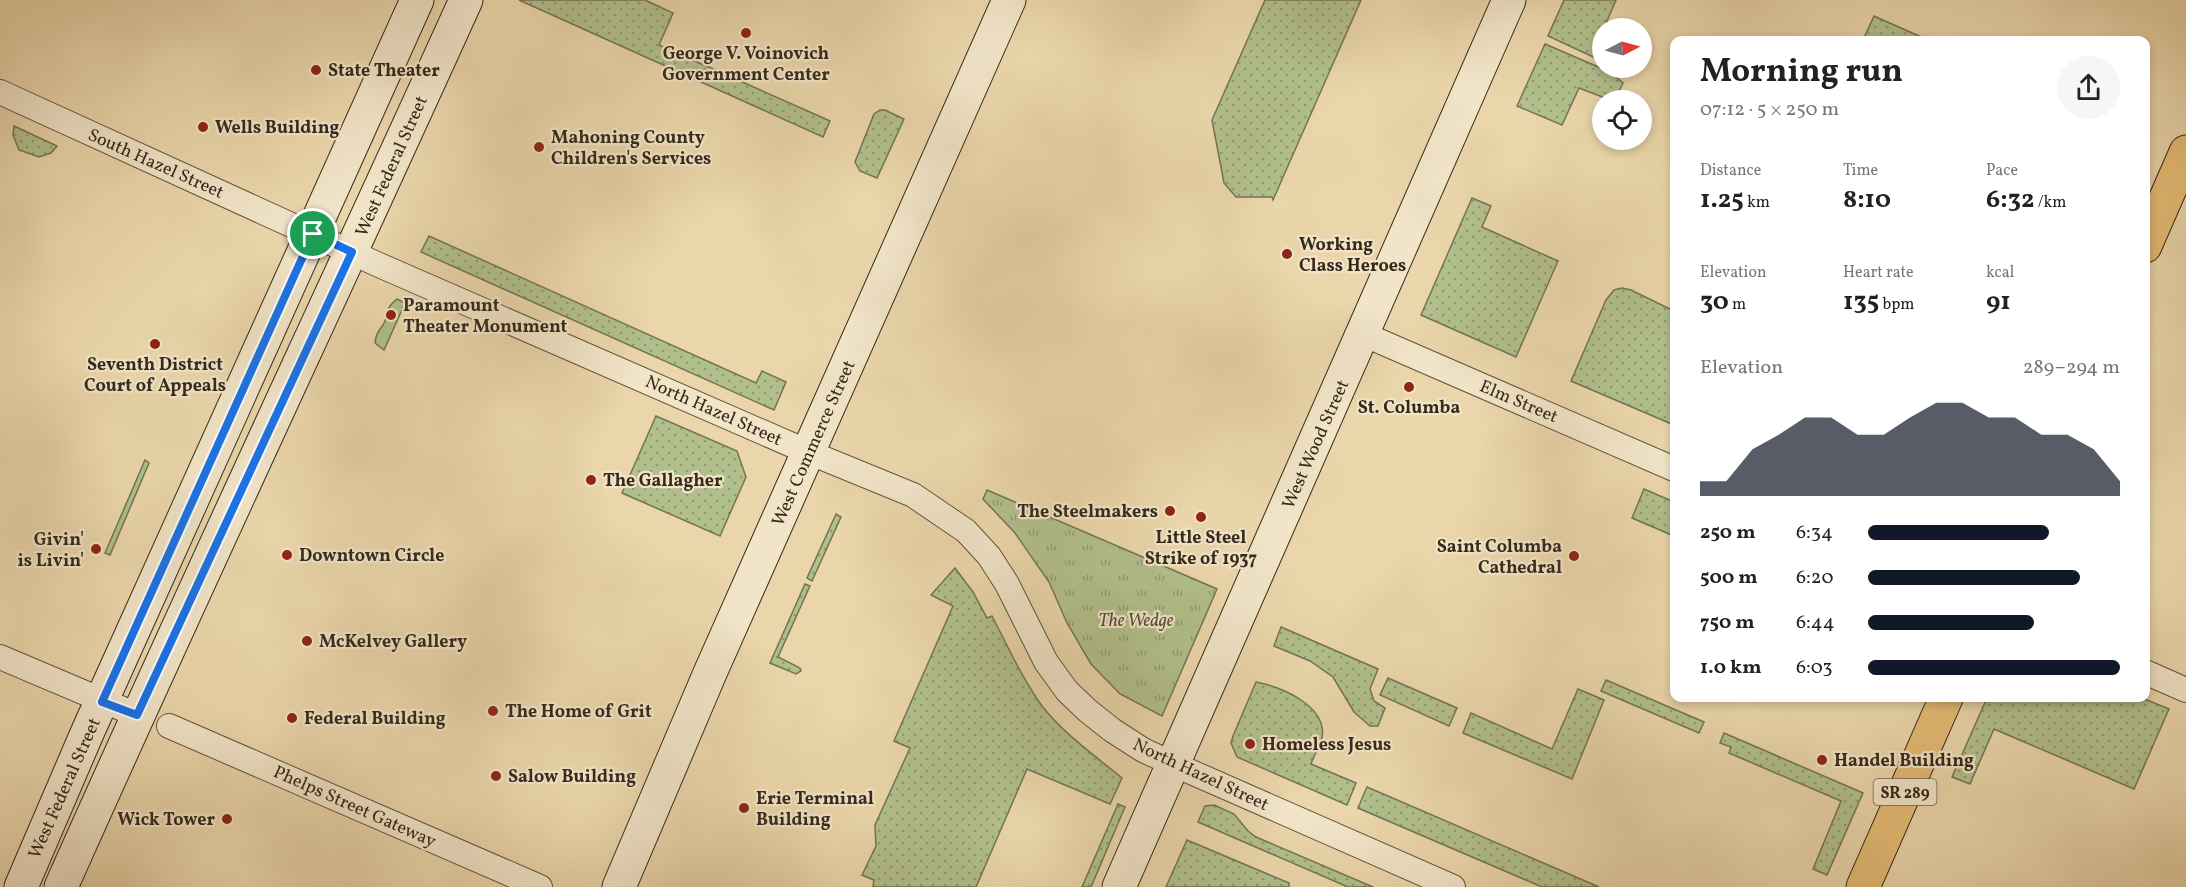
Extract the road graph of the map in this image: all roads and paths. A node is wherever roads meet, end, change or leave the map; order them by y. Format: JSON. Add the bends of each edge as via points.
{"nodes":[{"id":1,"x":417,"y":0,"type":"edge"},
{"id":2,"x":466,"y":0,"type":"edge"},
{"id":3,"x":1009,"y":0,"type":"edge"},
{"id":4,"x":1509,"y":0,"type":"edge"},
{"id":5,"x":0,"y":93,"type":"edge"},
{"id":6,"x":2186,"y":152,"type":"edge"},
{"id":7,"x":313,"y":234,"type":"junction"},
{"id":8,"x":2150,"y":235,"type":"edge"},
{"id":9,"x":352,"y":252,"type":"junction"},
{"id":10,"x":1363,"y":334,"type":"junction"},
{"id":11,"x":808,"y":452,"type":"junction"},
{"id":12,"x":1670,"y":467,"type":"edge"},
{"id":13,"x":0,"y":657,"type":"edge"},
{"id":14,"x":2150,"y":674,"type":"edge"},
{"id":15,"x":2186,"y":690,"type":"edge"},
{"id":16,"x":102,"y":702,"type":"junction"},
{"id":17,"x":1944,"y":702,"type":"edge"},
{"id":18,"x":137,"y":715,"type":"junction"},
{"id":19,"x":169,"y":726,"type":"dead end"},
{"id":20,"x":1173,"y":764,"type":"junction"},
{"id":21,"x":21,"y":887,"type":"edge"},
{"id":22,"x":61,"y":887,"type":"edge"},
{"id":23,"x":540,"y":887,"type":"edge"},
{"id":24,"x":619,"y":887,"type":"edge"},
{"id":25,"x":1119,"y":887,"type":"edge"},
{"id":26,"x":1453,"y":887,"type":"edge"},
{"id":27,"x":1863,"y":887,"type":"edge"}],
"edges":[{"from":1,"to":7,"type":"street","name":"West Federal Street"},
{"from":2,"to":9,"type":"street","name":"West Federal Street"},
{"from":3,"to":11,"type":"street","name":"West Commerce Street"},
{"from":4,"to":10,"type":"street","name":"West Wood Street"},
{"from":5,"to":7,"type":"street","name":"South Hazel Street"},
{"from":6,"to":8,"type":"main road"},
{"from":7,"to":9,"type":"street","name":"North Hazel Street"},
{"from":7,"to":16,"type":"street","name":"West Federal Street"},
{"from":9,"to":11,"type":"street","name":"North Hazel Street"},
{"from":9,"to":18,"type":"street","name":"West Federal Street"},
{"from":10,"to":12,"type":"street","name":"Elm Street"},
{"from":10,"to":20,"type":"street","name":"West Wood Street"},
{"from":11,"to":20,"type":"street","name":"North Hazel Street","via":[[913,495],[966,531],[1007,584],[1046,662],[1067,691],[1112,730]]},
{"from":11,"to":24,"type":"street","name":"West Commerce Street"},
{"from":13,"to":16,"type":"street"},
{"from":14,"to":15,"type":"street"},
{"from":16,"to":18,"type":"street"},
{"from":16,"to":21,"type":"street","name":"West Federal Street"},
{"from":17,"to":27,"type":"main road","number":"SR 289"},
{"from":18,"to":22,"type":"street","name":"West Federal Street"},
{"from":19,"to":23,"type":"street","name":"Phelps Street Gateway"},
{"from":20,"to":25,"type":"street","name":"West Wood Street"},
{"from":20,"to":26,"type":"street","name":"North Hazel Street"}]}
